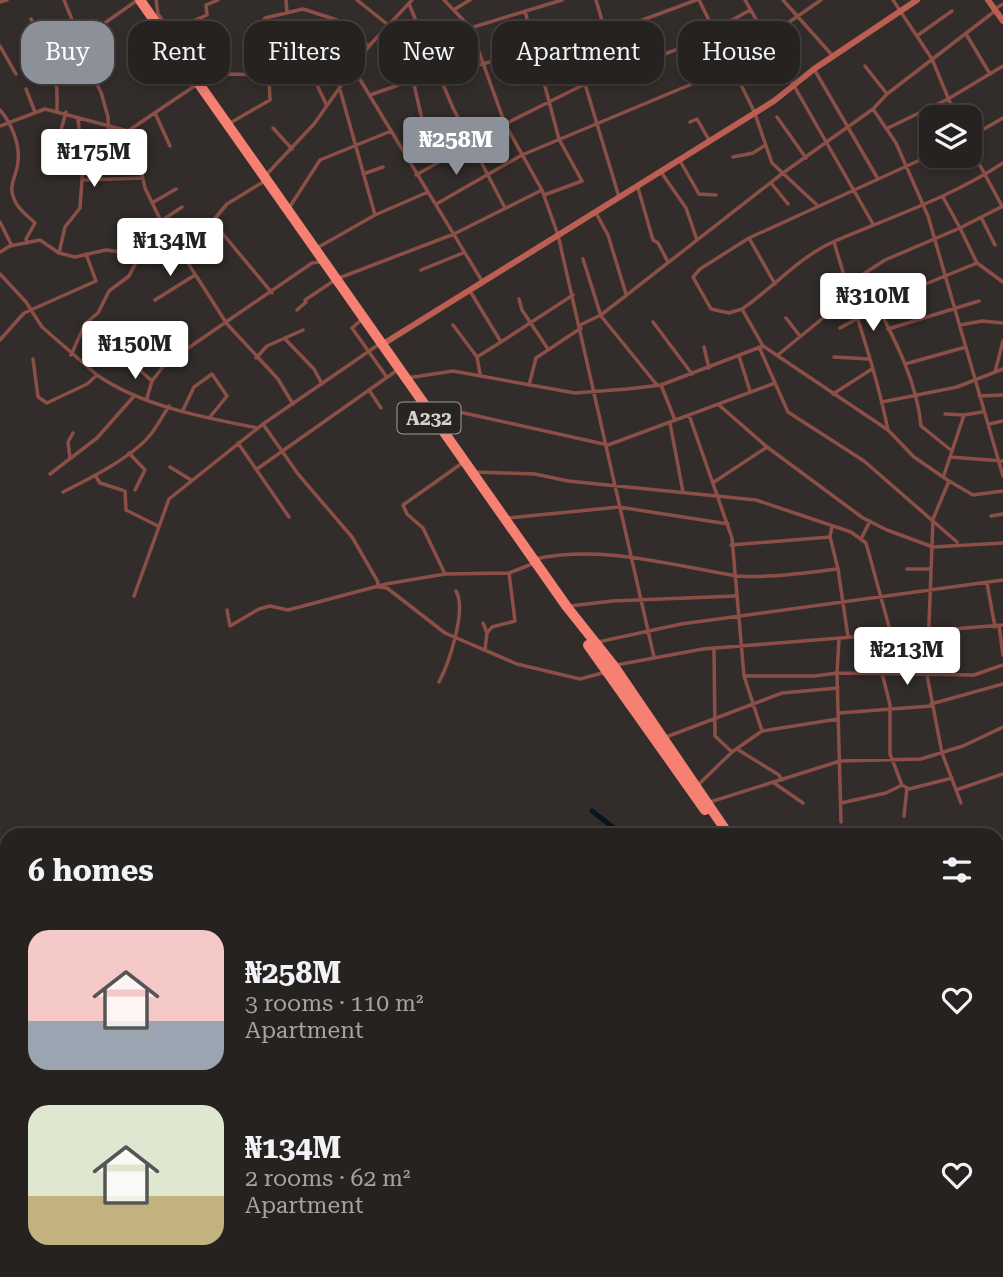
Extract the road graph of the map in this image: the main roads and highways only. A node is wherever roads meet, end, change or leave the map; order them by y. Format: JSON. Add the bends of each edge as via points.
{"nodes":[{"id":1,"x":137,"y":0,"type":"edge"},
{"id":2,"x":155,"y":21,"type":"edge"},
{"id":3,"x":158,"y":21,"type":"edge"},
{"id":4,"x":195,"y":84,"type":"edge"},
{"id":5,"x":202,"y":84,"type":"edge"},
{"id":6,"x":264,"y":179,"type":"junction"},
{"id":7,"x":334,"y":280,"type":"junction"},
{"id":8,"x":377,"y":347,"type":"junction"},
{"id":9,"x":439,"y":428,"type":"junction"},
{"id":10,"x":537,"y":567,"type":"junction"},
{"id":11,"x":610,"y":669,"type":"junction"},
{"id":12,"x":647,"y":723,"type":"junction"},
{"id":13,"x":721,"y":828,"type":"edge"},
{"id":14,"x":722,"y":828,"type":"edge"}],
"edges":[{"from":1,"to":2,"type":"highway","number":"A232"},
{"from":1,"to":3,"type":"highway","number":"A232"},
{"from":4,"to":6,"type":"highway","number":"A232"},
{"from":5,"to":6,"type":"highway","number":"A232"},
{"from":6,"to":7,"type":"highway","number":"A232"},
{"from":6,"to":7,"type":"highway","number":"A232"},
{"from":7,"to":8,"type":"highway","number":"A232"},
{"from":7,"to":8,"type":"highway","number":"A232"},
{"from":8,"to":9,"type":"highway","number":"A232","via":[[406,378]]},
{"from":8,"to":9,"type":"highway","number":"A232","via":[[391,373]]},
{"from":9,"to":10,"type":"highway","number":"A232"},
{"from":9,"to":10,"type":"highway","number":"A232"},
{"from":10,"to":11,"type":"highway","number":"A232"},
{"from":10,"to":11,"type":"highway","number":"A232"},
{"from":11,"to":12,"type":"highway","number":"A232"},
{"from":12,"to":13,"type":"highway","number":"A232"},
{"from":12,"to":14,"type":"highway","number":"A232","via":[[697,786]]}]}
